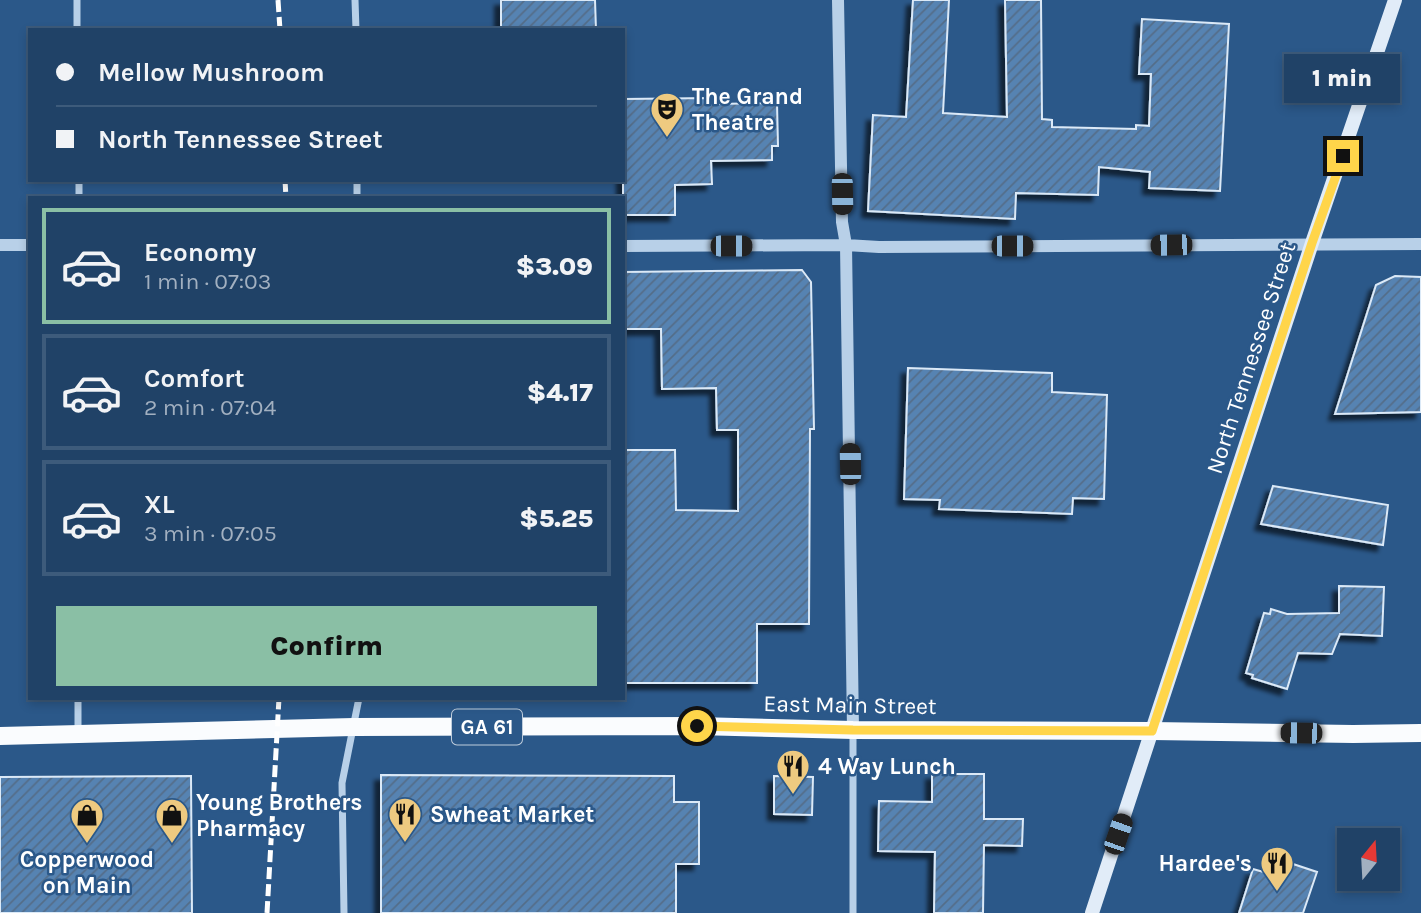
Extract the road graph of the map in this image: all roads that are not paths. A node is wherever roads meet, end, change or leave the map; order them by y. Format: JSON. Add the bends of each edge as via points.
{"nodes":[{"id":1,"x":77,"y":0,"type":"edge"},
{"id":2,"x":355,"y":0,"type":"edge"},
{"id":3,"x":838,"y":0,"type":"edge"},
{"id":4,"x":1395,"y":0,"type":"edge"},
{"id":5,"x":77,"y":28,"type":"edge"},
{"id":6,"x":356,"y":28,"type":"edge"},
{"id":7,"x":1312,"y":243,"type":"junction"},
{"id":8,"x":1421,"y":244,"type":"edge"},
{"id":9,"x":0,"y":245,"type":"edge"},
{"id":10,"x":28,"y":245,"type":"edge"},
{"id":11,"x":846,"y":245,"type":"junction"},
{"id":12,"x":625,"y":246,"type":"edge"},
{"id":13,"x":78,"y":700,"type":"edge"},
{"id":14,"x":359,"y":700,"type":"edge"},
{"id":15,"x":353,"y":727,"type":"junction"},
{"id":16,"x":853,"y":730,"type":"junction"},
{"id":17,"x":1152,"y":731,"type":"junction"},
{"id":18,"x":1421,"y":733,"type":"edge"},
{"id":19,"x":78,"y":734,"type":"junction"},
{"id":20,"x":0,"y":736,"type":"edge"},
{"id":21,"x":344,"y":913,"type":"edge"},
{"id":22,"x":853,"y":913,"type":"edge"},
{"id":23,"x":1092,"y":913,"type":"edge"}],
"edges":[{"from":1,"to":5,"type":"street"},
{"from":2,"to":6,"type":"street"},
{"from":3,"to":11,"type":"street"},
{"from":4,"to":7,"type":"main road","name":"North Tennessee Street"},
{"from":7,"to":8,"type":"street"},
{"from":7,"to":11,"type":"street"},
{"from":7,"to":17,"type":"main road","name":"North Tennessee Street"},
{"from":9,"to":10,"type":"street"},
{"from":11,"to":12,"type":"street"},
{"from":11,"to":16,"type":"street"},
{"from":13,"to":19,"type":"street"},
{"from":14,"to":15,"type":"street"},
{"from":15,"to":16,"type":"main road","name":"East Main Street","number":"GA 61"},
{"from":15,"to":19,"type":"main road","name":"East Main Street","number":"GA 61"},
{"from":15,"to":21,"type":"street","via":[[342,783]]},
{"from":16,"to":17,"type":"main road","name":"East Main Street","number":"GA 61"},
{"from":16,"to":22,"type":"street"},
{"from":17,"to":18,"type":"main road","name":"East Main Street"},
{"from":17,"to":23,"type":"main road","name":"North Tennessee Street"},
{"from":19,"to":20,"type":"main road","number":"GA 61"}]}
